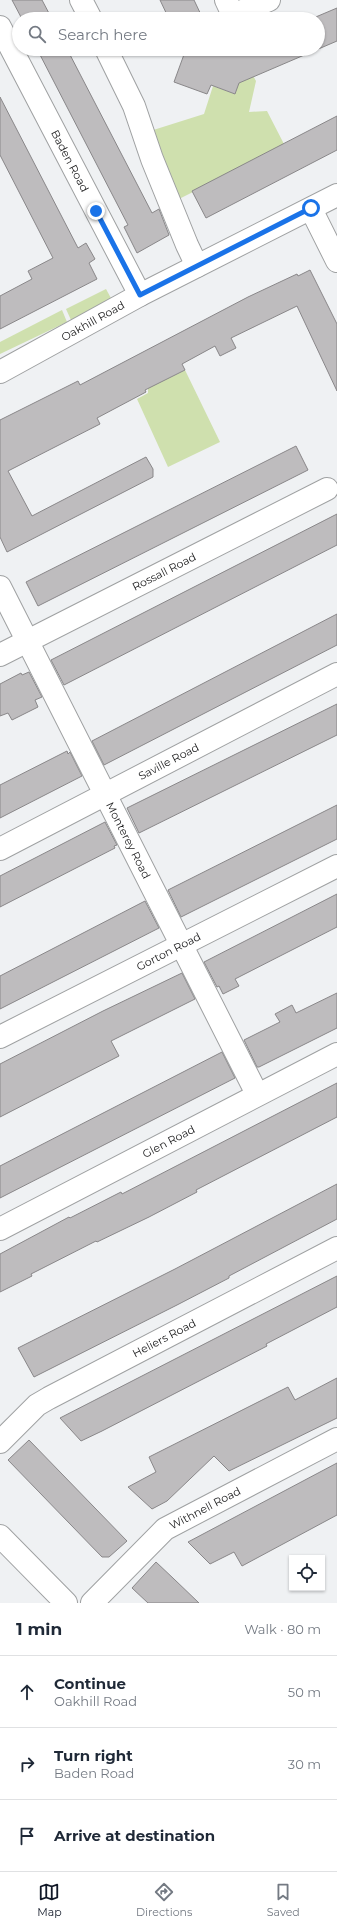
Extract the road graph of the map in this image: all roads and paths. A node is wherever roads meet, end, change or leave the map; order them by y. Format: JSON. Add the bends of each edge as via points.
{"nodes":[{"id":1,"x":81,"y":0,"type":"edge"},
{"id":2,"x":226,"y":0,"type":"edge"},
{"id":3,"x":269,"y":0,"type":"edge"},
{"id":4,"x":87,"y":12,"type":"edge"},
{"id":5,"x":232,"y":12,"type":"edge"},
{"id":6,"x":240,"y":12,"type":"edge"},
{"id":7,"x":0,"y":27,"type":"edge"},
{"id":8,"x":12,"y":50,"type":"edge"},
{"id":9,"x":15,"y":56,"type":"edge"},
{"id":10,"x":109,"y":56,"type":"edge"},
{"id":11,"x":337,"y":195,"type":"edge"},
{"id":12,"x":311,"y":208,"type":"junction"},
{"id":13,"x":337,"y":261,"type":"edge"},
{"id":14,"x":197,"y":266,"type":"junction"},
{"id":15,"x":140,"y":295,"type":"junction"},
{"id":16,"x":0,"y":372,"type":"edge"},
{"id":17,"x":327,"y":488,"type":"dead end"},
{"id":18,"x":0,"y":587,"type":"edge"},
{"id":19,"x":27,"y":641,"type":"junction"},
{"id":20,"x":0,"y":655,"type":"edge"},
{"id":21,"x":337,"y":674,"type":"edge"},
{"id":22,"x":106,"y":795,"type":"junction"},
{"id":23,"x":0,"y":849,"type":"edge"},
{"id":24,"x":337,"y":866,"type":"edge"},
{"id":25,"x":181,"y":944,"type":"junction"},
{"id":26,"x":0,"y":1036,"type":"edge"},
{"id":27,"x":337,"y":1054,"type":"edge"},
{"id":28,"x":257,"y":1094,"type":"junction"},
{"id":29,"x":0,"y":1229,"type":"edge"},
{"id":30,"x":337,"y":1248,"type":"edge"},
{"id":31,"x":337,"y":1439,"type":"edge"},
{"id":32,"x":0,"y":1442,"type":"edge"},
{"id":33,"x":0,"y":1536,"type":"edge"},
{"id":34,"x":66,"y":1603,"type":"edge"},
{"id":35,"x":92,"y":1603,"type":"edge"}],
"edges":[{"from":1,"to":4,"type":"street"},
{"from":2,"to":5,"type":"street"},
{"from":3,"to":6,"type":"street"},
{"from":7,"to":8,"type":"street","name":"Baden Road"},
{"from":9,"to":15,"type":"street","name":"Baden Road"},
{"from":10,"to":14,"type":"street","via":[[134,106],[152,159]]},
{"from":11,"to":12,"type":"street","name":"Oakhill Road"},
{"from":12,"to":13,"type":"street"},
{"from":12,"to":14,"type":"street","name":"Oakhill Road"},
{"from":14,"to":15,"type":"street","name":"Oakhill Road"},
{"from":15,"to":16,"type":"street","name":"Oakhill Road"},
{"from":17,"to":19,"type":"street","name":"Rossall Road"},
{"from":18,"to":19,"type":"street","name":"Monterey Road"},
{"from":19,"to":20,"type":"street","name":"Rossall Road"},
{"from":19,"to":22,"type":"street","name":"Monterey Road"},
{"from":21,"to":22,"type":"street","name":"Saville Road"},
{"from":22,"to":23,"type":"street","name":"Saville Road"},
{"from":22,"to":25,"type":"street","name":"Monterey Road"},
{"from":24,"to":25,"type":"street","name":"Gorton Road"},
{"from":25,"to":26,"type":"street","name":"Gorton Road"},
{"from":25,"to":28,"type":"street","name":"Monterey Road"},
{"from":27,"to":28,"type":"street","name":"Glen Road"},
{"from":28,"to":29,"type":"street","name":"Glen Road"},
{"from":30,"to":32,"type":"street","name":"Heliers Road","via":[[49,1398],[37,1405]]},
{"from":31,"to":35,"type":"street","name":"Withnell Road","via":[[165,1529]]},
{"from":33,"to":34,"type":"street"}]}
